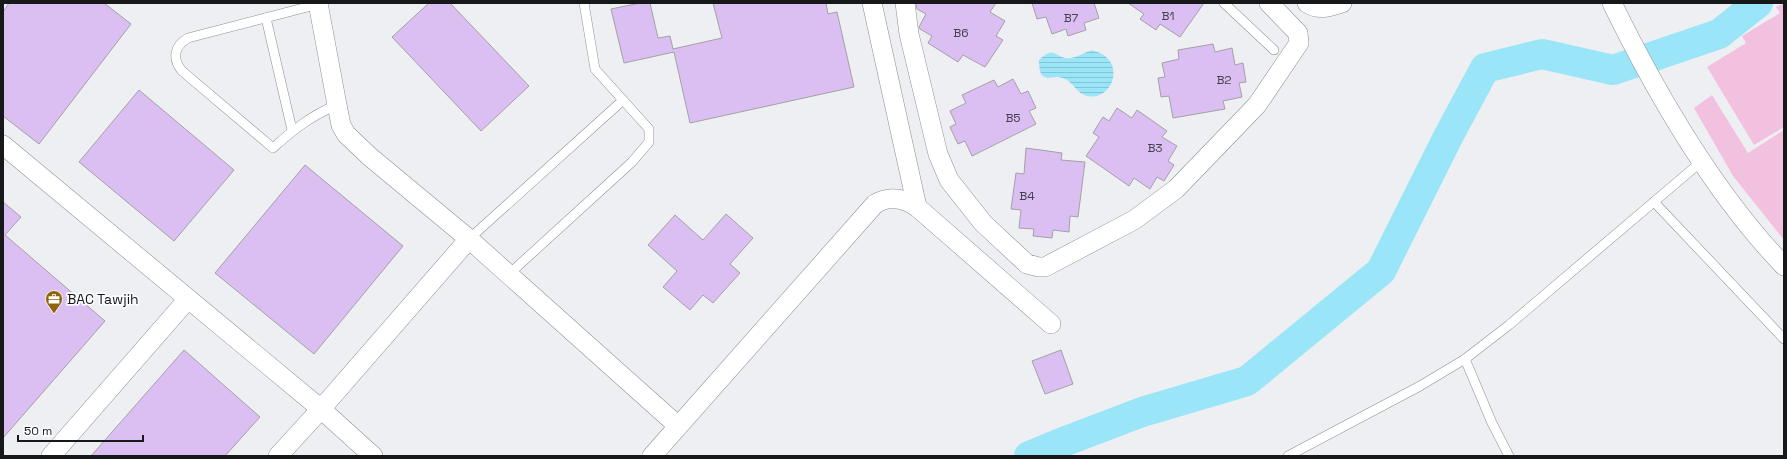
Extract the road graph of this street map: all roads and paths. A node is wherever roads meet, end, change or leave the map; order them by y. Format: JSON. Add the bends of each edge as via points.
{"nodes":[{"id":1,"x":584,"y":3,"type":"edge"},
{"id":2,"x":872,"y":3,"type":"edge"},
{"id":3,"x":904,"y":3,"type":"edge"},
{"id":4,"x":1224,"y":3,"type":"edge"},
{"id":5,"x":1269,"y":3,"type":"edge"},
{"id":6,"x":1307,"y":3,"type":"edge"},
{"id":7,"x":1342,"y":3,"type":"edge"},
{"id":8,"x":1612,"y":3,"type":"edge"},
{"id":9,"x":319,"y":4,"type":"edge"},
{"id":10,"x":266,"y":18,"type":"junction"},
{"id":11,"x":1274,"y":50,"type":"dead end"},
{"id":12,"x":622,"y":101,"type":"junction"},
{"id":13,"x":337,"y":105,"type":"junction"},
{"id":14,"x":292,"y":130,"type":"junction"},
{"id":15,"x":3,"y":145,"type":"edge"},
{"id":16,"x":1702,"y":161,"type":"junction"},
{"id":17,"x":1654,"y":202,"type":"junction"},
{"id":18,"x":917,"y":207,"type":"junction"},
{"id":19,"x":469,"y":239,"type":"junction"},
{"id":20,"x":1784,"y":266,"type":"edge"},
{"id":21,"x":508,"y":275,"type":"junction"},
{"id":22,"x":188,"y":299,"type":"junction"},
{"id":23,"x":1051,"y":324,"type":"dead end"},
{"id":24,"x":1784,"y":339,"type":"edge"},
{"id":25,"x":1465,"y":359,"type":"junction"},
{"id":26,"x":322,"y":409,"type":"junction"},
{"id":27,"x":677,"y":426,"type":"junction"},
{"id":28,"x":51,"y":456,"type":"edge"},
{"id":29,"x":278,"y":456,"type":"edge"},
{"id":30,"x":373,"y":456,"type":"edge"},
{"id":31,"x":652,"y":456,"type":"edge"},
{"id":32,"x":1288,"y":456,"type":"edge"},
{"id":33,"x":1509,"y":456,"type":"edge"}],
"edges":[{"from":1,"to":12,"type":"lane","via":[[595,69]]},
{"from":2,"to":18,"type":"street"},
{"from":3,"to":5,"type":"street","via":[[909,34],[944,170],[983,223],[1027,264],[1039,267],[1050,265],[1083,248],[1155,206],[1196,170],[1257,105],[1299,43],[1298,33]]},
{"from":4,"to":11,"type":"lane"},
{"from":6,"to":7,"type":"street","via":[[1324,8]]},
{"from":8,"to":16,"type":"street","via":[[1673,115]]},
{"from":9,"to":10,"type":"lane"},
{"from":9,"to":13,"type":"street"},
{"from":10,"to":14,"type":"lane"},
{"from":10,"to":14,"type":"lane","via":[[188,38],[178,46],[175,60],[182,71],[273,148]]},
{"from":12,"to":19,"type":"lane"},
{"from":12,"to":21,"type":"lane","via":[[649,129],[649,142],[632,162]]},
{"from":13,"to":14,"type":"lane"},
{"from":13,"to":19,"type":"street","via":[[341,125],[349,138]]},
{"from":15,"to":22,"type":"street"},
{"from":16,"to":17,"type":"lane"},
{"from":16,"to":20,"type":"street","via":[[1752,229]]},
{"from":17,"to":24,"type":"lane"},
{"from":17,"to":25,"type":"lane"},
{"from":18,"to":23,"type":"street"},
{"from":18,"to":27,"type":"street","via":[[899,198],[890,198],[875,204]]},
{"from":19,"to":21,"type":"street"},
{"from":19,"to":26,"type":"street"},
{"from":21,"to":27,"type":"street"},
{"from":22,"to":26,"type":"street"},
{"from":22,"to":28,"type":"street"},
{"from":25,"to":32,"type":"lane","via":[[1420,386]]},
{"from":25,"to":33,"type":"lane"},
{"from":26,"to":29,"type":"street"},
{"from":26,"to":30,"type":"street"},
{"from":27,"to":31,"type":"street"}]}
